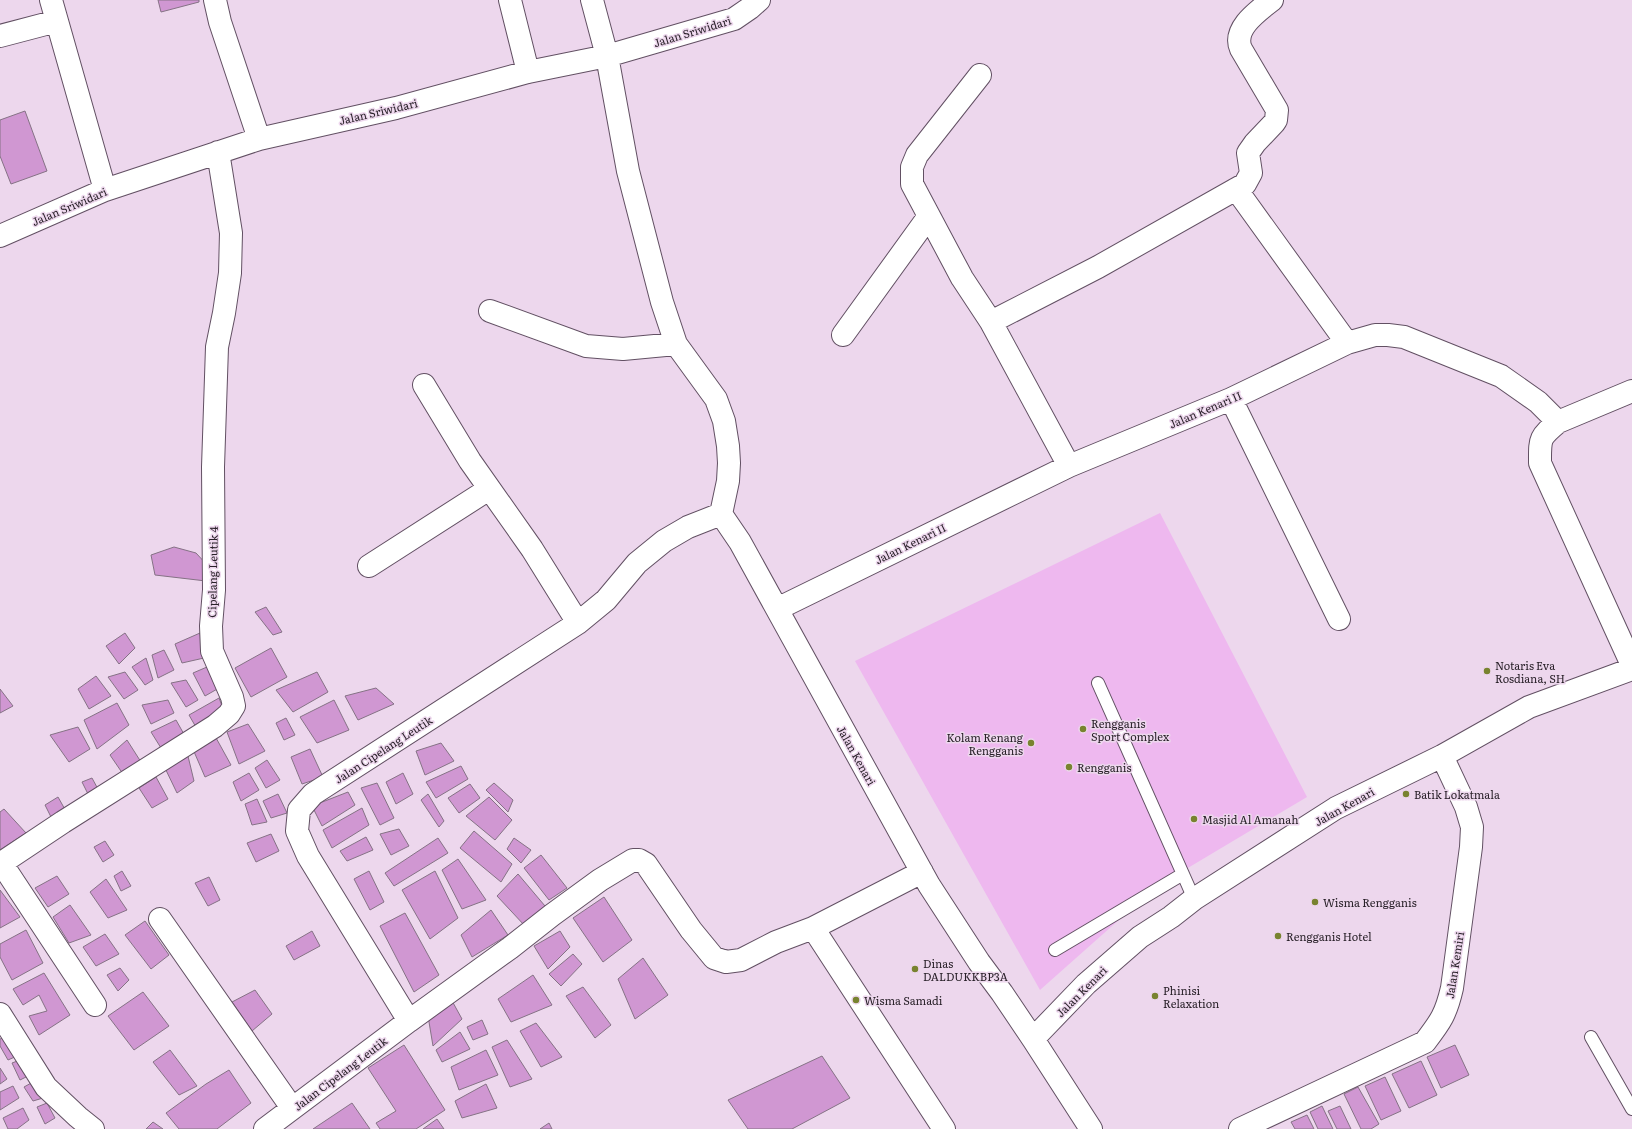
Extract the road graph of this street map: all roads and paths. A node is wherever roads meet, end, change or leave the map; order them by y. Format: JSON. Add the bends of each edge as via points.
{"nodes":[{"id":1,"x":52,"y":0,"type":"edge"},
{"id":2,"x":215,"y":0,"type":"edge"},
{"id":3,"x":510,"y":0,"type":"edge"},
{"id":4,"x":592,"y":0,"type":"edge"},
{"id":5,"x":1272,"y":0,"type":"edge"},
{"id":6,"x":753,"y":3,"type":"edge"},
{"id":7,"x":57,"y":20,"type":"junction"},
{"id":8,"x":0,"y":36,"type":"edge"},
{"id":9,"x":607,"y":56,"type":"junction"},
{"id":10,"x":528,"y":72,"type":"junction"},
{"id":11,"x":980,"y":74,"type":"dead end"},
{"id":12,"x":259,"y":139,"type":"junction"},
{"id":13,"x":218,"y":152,"type":"junction"},
{"id":14,"x":1236,"y":189,"type":"junction"},
{"id":15,"x":105,"y":190,"type":"junction"},
{"id":16,"x":929,"y":216,"type":"junction"},
{"id":17,"x":0,"y":236,"type":"edge"},
{"id":18,"x":490,"y":311,"type":"dead end"},
{"id":19,"x":991,"y":322,"type":"junction"},
{"id":20,"x":844,"y":335,"type":"dead end"},
{"id":21,"x":1347,"y":343,"type":"junction"},
{"id":22,"x":676,"y":344,"type":"junction"},
{"id":23,"x":424,"y":385,"type":"dead end"},
{"id":24,"x":1632,"y":391,"type":"edge"},
{"id":25,"x":1231,"y":399,"type":"junction"},
{"id":26,"x":1558,"y":422,"type":"junction"},
{"id":27,"x":1069,"y":466,"type":"junction"},
{"id":28,"x":489,"y":489,"type":"junction"},
{"id":29,"x":721,"y":514,"type":"junction"},
{"id":30,"x":369,"y":566,"type":"dead end"},
{"id":31,"x":777,"y":609,"type":"junction"},
{"id":32,"x":1339,"y":620,"type":"dead end"},
{"id":33,"x":578,"y":624,"type":"junction"},
{"id":34,"x":1632,"y":665,"type":"edge"},
{"id":35,"x":1632,"y":669,"type":"edge"},
{"id":36,"x":1098,"y":683,"type":"dead end"},
{"id":37,"x":1442,"y":756,"type":"junction"},
{"id":38,"x":1,"y":864,"type":"edge"},
{"id":39,"x":922,"y":872,"type":"junction"},
{"id":40,"x":1182,"y":874,"type":"junction"},
{"id":41,"x":1194,"y":899,"type":"junction"},
{"id":42,"x":160,"y":919,"type":"dead end"},
{"id":43,"x":813,"y":928,"type":"junction"},
{"id":44,"x":1055,"y":950,"type":"dead end"},
{"id":45,"x":96,"y":1005,"type":"dead end"},
{"id":46,"x":0,"y":1014,"type":"edge"},
{"id":47,"x":409,"y":1021,"type":"junction"},
{"id":48,"x":1591,"y":1037,"type":"dead end"},
{"id":49,"x":1033,"y":1039,"type":"junction"},
{"id":50,"x":292,"y":1108,"type":"junction"},
{"id":51,"x":1632,"y":1109,"type":"edge"},
{"id":52,"x":93,"y":1129,"type":"edge"},
{"id":53,"x":265,"y":1129,"type":"edge"},
{"id":54,"x":944,"y":1129,"type":"edge"},
{"id":55,"x":1091,"y":1129,"type":"edge"},
{"id":56,"x":1240,"y":1129,"type":"edge"}],
"edges":[{"from":1,"to":7,"type":"street"},
{"from":2,"to":12,"type":"street"},
{"from":3,"to":10,"type":"street"},
{"from":4,"to":9,"type":"street"},
{"from":5,"to":14,"type":"street","via":[[1246,23],[1240,32],[1238,43],[1272,100],[1277,116],[1274,123],[1250,149],[1248,156],[1251,173],[1245,184]]},
{"from":6,"to":9,"type":"street","name":"Jalan Sriwidari","via":[[734,19]]},
{"from":7,"to":8,"type":"street"},
{"from":7,"to":15,"type":"street"},
{"from":9,"to":10,"type":"street","name":"Jalan Sriwidari"},
{"from":9,"to":22,"type":"street","via":[[628,171],[662,302]]},
{"from":10,"to":12,"type":"street","name":"Jalan Sriwidari","via":[[396,108]]},
{"from":11,"to":16,"type":"street","via":[[924,144],[912,167],[912,184]]},
{"from":12,"to":13,"type":"street","name":"Jalan Sriwidari"},
{"from":13,"to":15,"type":"street","name":"Jalan Sriwidari"},
{"from":13,"to":38,"type":"street","name":"Cipelang Leutik 4","via":[[231,233],[230,273],[216,347],[214,576],[211,626],[212,651],[234,706],[215,726]]},
{"from":14,"to":19,"type":"street"},
{"from":14,"to":21,"type":"street"},
{"from":15,"to":17,"type":"street","name":"Jalan Sriwidari"},
{"from":16,"to":19,"type":"street","via":[[962,278]]},
{"from":16,"to":20,"type":"street"},
{"from":18,"to":22,"type":"street","via":[[586,346],[623,349]]},
{"from":19,"to":27,"type":"street"},
{"from":21,"to":25,"type":"street","name":"Jalan Kenari II"},
{"from":21,"to":26,"type":"street","name":"Jalan Kenari II","via":[[1375,335],[1404,338],[1501,376],[1538,402]]},
{"from":22,"to":29,"type":"street","via":[[716,398],[724,421],[729,463]]},
{"from":23,"to":28,"type":"street"},
{"from":24,"to":26,"type":"street"},
{"from":25,"to":27,"type":"street","name":"Jalan Kenari II"},
{"from":25,"to":32,"type":"street"},
{"from":26,"to":34,"type":"street","via":[[1544,434],[1540,444],[1540,464]]},
{"from":27,"to":31,"type":"street","name":"Jalan Kenari II"},
{"from":28,"to":30,"type":"street"},
{"from":28,"to":33,"type":"street","via":[[532,549]]},
{"from":29,"to":31,"type":"street","via":[[740,542]]},
{"from":29,"to":33,"type":"street","name":"Jalan Cipelang Leutik","via":[[688,527],[664,541],[637,563],[606,600]]},
{"from":31,"to":39,"type":"street","name":"Jalan Kenari"},
{"from":33,"to":47,"type":"street","name":"Jalan Cipelang Leutik","via":[[312,794],[299,810],[297,831],[308,856]]},
{"from":35,"to":37,"type":"street","name":"Jalan Kenari","via":[[1529,707]]},
{"from":36,"to":40,"type":"lane"},
{"from":37,"to":41,"type":"street","name":"Jalan Kenari","via":[[1336,808]]},
{"from":37,"to":56,"type":"street","name":"Jalan Kemiri","via":[[1466,807],[1472,827],[1452,988],[1443,1018],[1425,1042]]},
{"from":38,"to":45,"type":"street"},
{"from":39,"to":43,"type":"street"},
{"from":39,"to":49,"type":"street","name":"Jalan Kenari","via":[[979,962]]},
{"from":40,"to":41,"type":"lane"},
{"from":40,"to":44,"type":"lane"},
{"from":41,"to":49,"type":"street","name":"Jalan Kenari","via":[[1129,946],[1086,984]]},
{"from":42,"to":50,"type":"street"},
{"from":43,"to":47,"type":"street","via":[[776,942],[741,960],[726,962],[714,958],[691,930],[646,864],[633,860],[588,889]]},
{"from":43,"to":54,"type":"street"},
{"from":46,"to":52,"type":"street","via":[[46,1087]]},
{"from":47,"to":50,"type":"street","name":"Jalan Cipelang Leutik"},
{"from":48,"to":51,"type":"lane"},
{"from":49,"to":55,"type":"street","name":"Jalan Kenari"},
{"from":50,"to":53,"type":"street","name":"Jalan Cipelang Leutik"}]}
